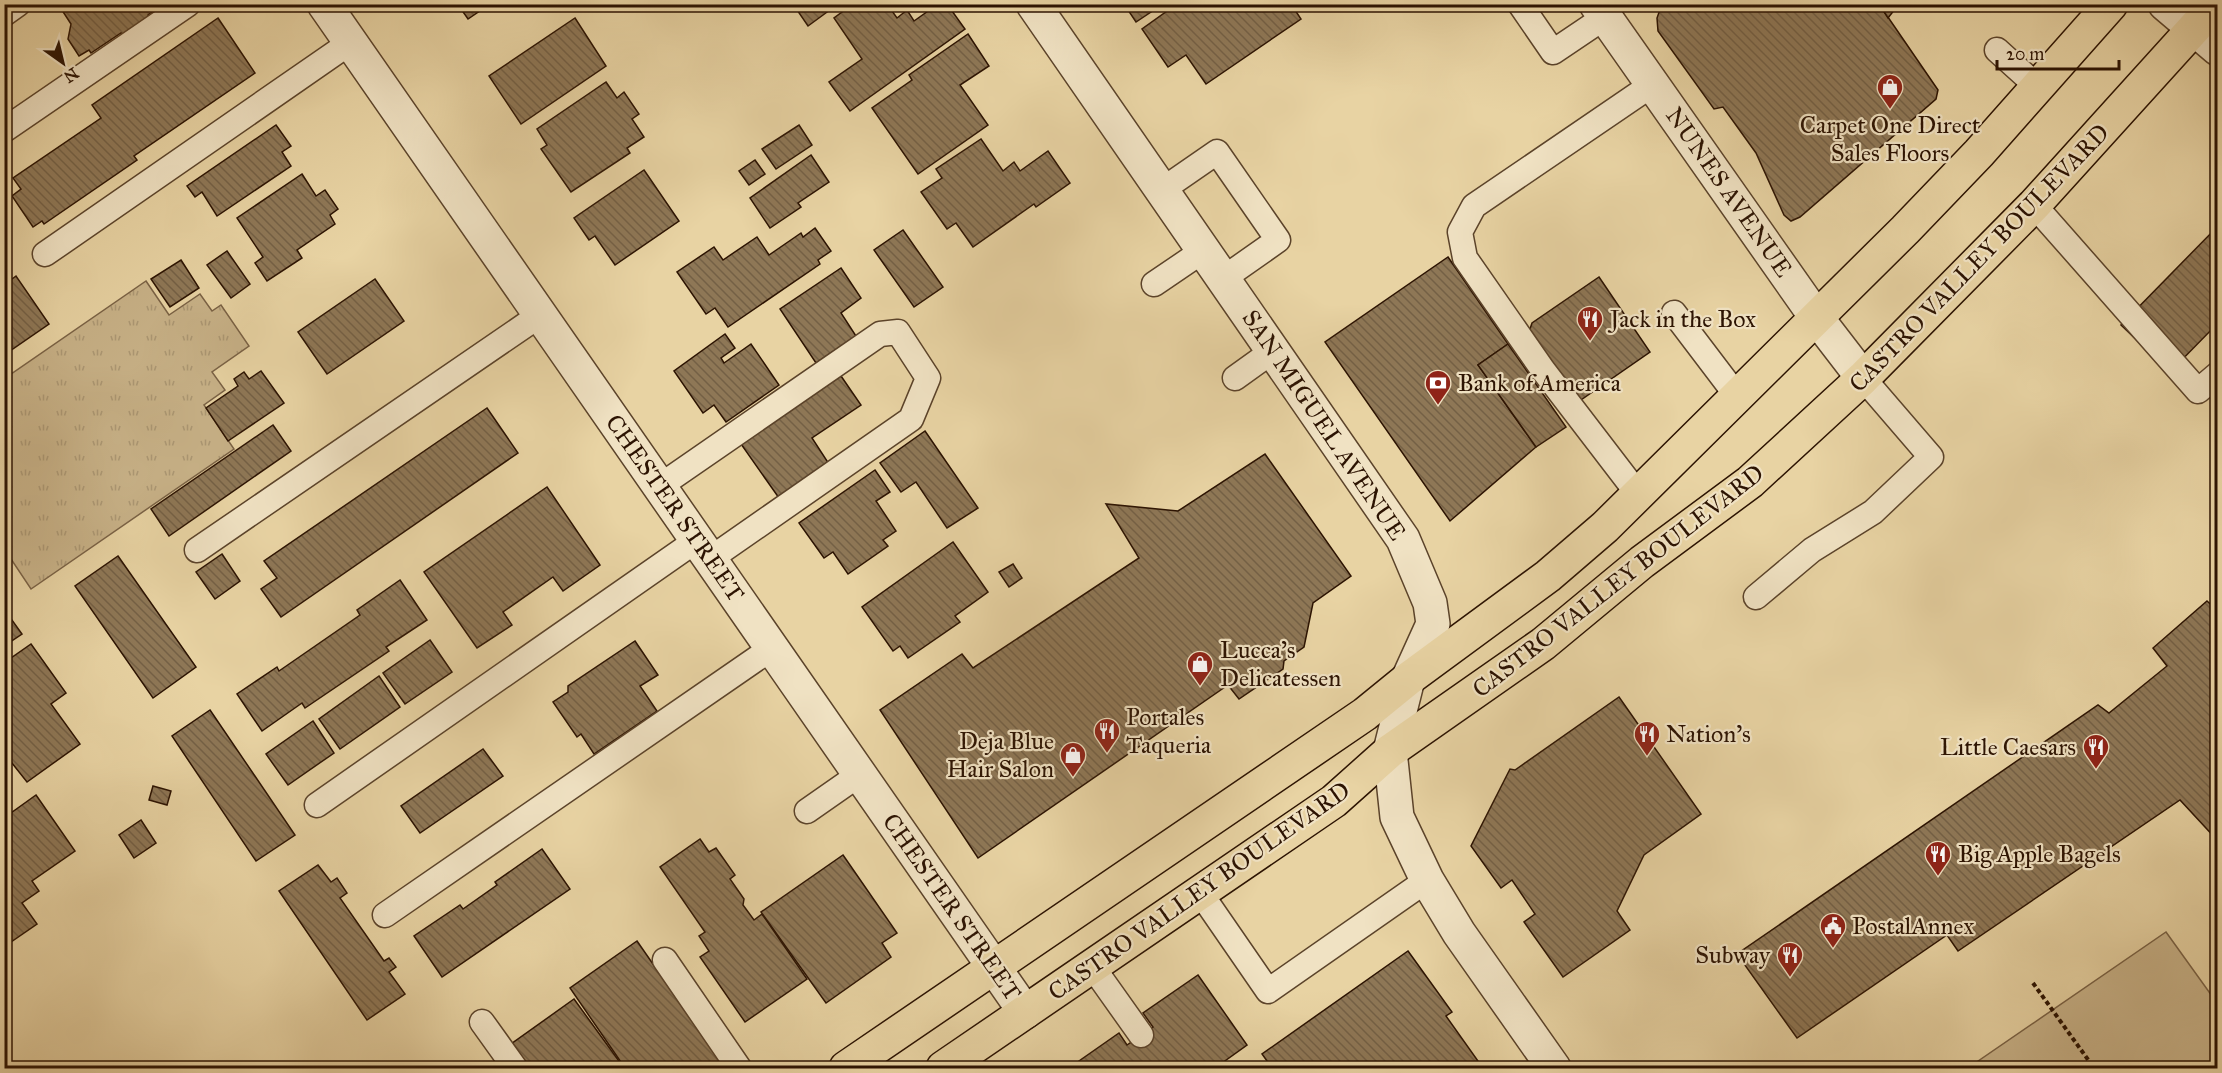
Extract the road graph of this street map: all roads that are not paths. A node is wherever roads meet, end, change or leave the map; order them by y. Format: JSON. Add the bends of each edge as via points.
{"nodes":[{"id":1,"x":18,"y":4,"type":"edge"},
{"id":2,"x":188,"y":4,"type":"edge"},
{"id":3,"x":324,"y":4,"type":"edge"},
{"id":4,"x":1033,"y":4,"type":"edge"},
{"id":5,"x":1520,"y":4,"type":"edge"},
{"id":6,"x":2111,"y":4,"type":"edge"},
{"id":7,"x":2165,"y":4,"type":"edge"},
{"id":8,"x":2216,"y":4,"type":"edge"},
{"id":9,"x":1601,"y":11,"type":"edge"},
{"id":10,"x":4,"y":14,"type":"edge"},
{"id":11,"x":2206,"y":40,"type":"edge"},
{"id":12,"x":351,"y":42,"type":"junction"},
{"id":13,"x":1997,"y":50,"type":"dead end"},
{"id":14,"x":1653,"y":84,"type":"junction"},
{"id":15,"x":2038,"y":87,"type":"junction"},
{"id":16,"x":4,"y":130,"type":"edge"},
{"id":17,"x":1162,"y":190,"type":"junction"},
{"id":18,"x":2034,"y":205,"type":"junction"},
{"id":19,"x":1204,"y":250,"type":"junction"},
{"id":20,"x":45,"y":254,"type":"dead end"},
{"id":21,"x":1224,"y":278,"type":"junction"},
{"id":22,"x":1154,"y":284,"type":"dead end"},
{"id":23,"x":1674,"y":313,"type":"dead end"},
{"id":24,"x":540,"y":315,"type":"junction"},
{"id":25,"x":1816,"y":317,"type":"junction"},
{"id":26,"x":1274,"y":350,"type":"junction"},
{"id":27,"x":2217,"y":374,"type":"edge"},
{"id":28,"x":1235,"y":378,"type":"dead end"},
{"id":29,"x":1863,"y":378,"type":"junction"},
{"id":30,"x":1737,"y":396,"type":"junction"},
{"id":31,"x":660,"y":486,"type":"junction"},
{"id":32,"x":1638,"y":494,"type":"junction"},
{"id":33,"x":197,"y":550,"type":"dead end"},
{"id":34,"x":704,"y":550,"type":"junction"},
{"id":35,"x":1756,"y":597,"type":"dead end"},
{"id":36,"x":772,"y":648,"type":"junction"},
{"id":37,"x":1408,"y":679,"type":"junction"},
{"id":38,"x":1390,"y":751,"type":"junction"},
{"id":39,"x":860,"y":774,"type":"junction"},
{"id":40,"x":317,"y":805,"type":"dead end"},
{"id":41,"x":807,"y":811,"type":"dead end"},
{"id":42,"x":1427,"y":880,"type":"junction"},
{"id":43,"x":1199,"y":891,"type":"junction"},
{"id":44,"x":385,"y":915,"type":"dead end"},
{"id":45,"x":665,"y":960,"type":"dead end"},
{"id":46,"x":1092,"y":966,"type":"junction"},
{"id":47,"x":994,"y":967,"type":"junction"},
{"id":48,"x":1025,"y":1012,"type":"junction"},
{"id":49,"x":482,"y":1022,"type":"dead end"},
{"id":50,"x":1141,"y":1035,"type":"dead end"},
{"id":51,"x":515,"y":1068,"type":"edge"},
{"id":52,"x":739,"y":1068,"type":"edge"},
{"id":53,"x":846,"y":1068,"type":"edge"},
{"id":54,"x":943,"y":1068,"type":"edge"},
{"id":55,"x":1554,"y":1068,"type":"edge"}],
"edges":[{"from":1,"to":10,"type":"lane"},
{"from":2,"to":16,"type":"lane"},
{"from":3,"to":12,"type":"street","name":"CHESTER STREET"},
{"from":4,"to":17,"type":"street","name":"SAN MIGUEL AVENUE"},
{"from":5,"to":9,"type":"lane","via":[[1553,52]]},
{"from":6,"to":15,"type":"main road","name":"CASTRO VALLEY BOULEVARD"},
{"from":7,"to":11,"type":"street"},
{"from":8,"to":11,"type":"main road","name":"CASTRO VALLEY BOULEVARD"},
{"from":9,"to":14,"type":"street","name":"NUNES AVENUE"},
{"from":11,"to":18,"type":"main road","name":"CASTRO VALLEY BOULEVARD"},
{"from":12,"to":20,"type":"lane"},
{"from":12,"to":24,"type":"street","name":"CHESTER STREET"},
{"from":13,"to":15,"type":"lane"},
{"from":14,"to":25,"type":"street","name":"NUNES AVENUE"},
{"from":14,"to":32,"type":"lane","via":[[1474,206],[1460,232],[1465,258]]},
{"from":15,"to":25,"type":"main road","name":"CASTRO VALLEY BOULEVARD","via":[[1905,230]]},
{"from":17,"to":19,"type":"street","name":"SAN MIGUEL AVENUE"},
{"from":17,"to":21,"type":"lane","via":[[1217,152],[1278,240]]},
{"from":18,"to":27,"type":"lane","via":[[2198,391]]},
{"from":18,"to":29,"type":"main road","name":"CASTRO VALLEY BOULEVARD"},
{"from":19,"to":21,"type":"street","name":"SAN MIGUEL AVENUE"},
{"from":19,"to":22,"type":"lane"},
{"from":21,"to":26,"type":"street","name":"SAN MIGUEL AVENUE"},
{"from":23,"to":30,"type":"lane"},
{"from":24,"to":31,"type":"street","name":"CHESTER STREET"},
{"from":24,"to":33,"type":"lane"},
{"from":25,"to":29,"type":"street","name":"NUNES AVENUE"},
{"from":25,"to":30,"type":"main road","name":"CASTRO VALLEY BOULEVARD"},
{"from":26,"to":28,"type":"lane"},
{"from":26,"to":37,"type":"street","name":"SAN MIGUEL AVENUE","via":[[1403,539],[1430,603],[1433,624]]},
{"from":29,"to":35,"type":"lane","via":[[1931,457],[1873,512],[1812,550]]},
{"from":29,"to":38,"type":"main road","name":"CASTRO VALLEY BOULEVARD","via":[[1750,482],[1642,562],[1543,644]]},
{"from":30,"to":32,"type":"main road","name":"CASTRO VALLEY BOULEVARD"},
{"from":31,"to":34,"type":"street","name":"CHESTER STREET"},
{"from":31,"to":34,"type":"lane","via":[[880,334],[898,332],[928,378],[911,419]]},
{"from":32,"to":37,"type":"main road","name":"CASTRO VALLEY BOULEVARD","via":[[1548,576]]},
{"from":34,"to":36,"type":"street","name":"CHESTER STREET"},
{"from":34,"to":40,"type":"lane"},
{"from":36,"to":39,"type":"street","name":"CHESTER STREET"},
{"from":36,"to":44,"type":"lane"},
{"from":37,"to":38,"type":"street","name":"SAN MIGUEL AVENUE"},
{"from":37,"to":47,"type":"main road","name":"CASTRO VALLEY BOULEVARD","via":[[1356,721]]},
{"from":38,"to":42,"type":"street","name":"SAN MIGUEL AVENUE","via":[[1397,817]]},
{"from":38,"to":43,"type":"main road","name":"CASTRO VALLEY BOULEVARD","via":[[1334,801]]},
{"from":39,"to":41,"type":"lane"},
{"from":39,"to":47,"type":"street","name":"CHESTER STREET"},
{"from":42,"to":43,"type":"lane","via":[[1268,991]]},
{"from":42,"to":55,"type":"street","name":"SAN MIGUEL AVENUE","via":[[1459,933]]},
{"from":43,"to":46,"type":"main road","name":"CASTRO VALLEY BOULEVARD"},
{"from":45,"to":52,"type":"lane"},
{"from":46,"to":48,"type":"main road","name":"CASTRO VALLEY BOULEVARD"},
{"from":46,"to":50,"type":"lane"},
{"from":47,"to":48,"type":"street","name":"CHESTER STREET"},
{"from":47,"to":53,"type":"main road","name":"CASTRO VALLEY BOULEVARD"},
{"from":48,"to":54,"type":"main road","name":"CASTRO VALLEY BOULEVARD"},
{"from":49,"to":51,"type":"lane"}]}
